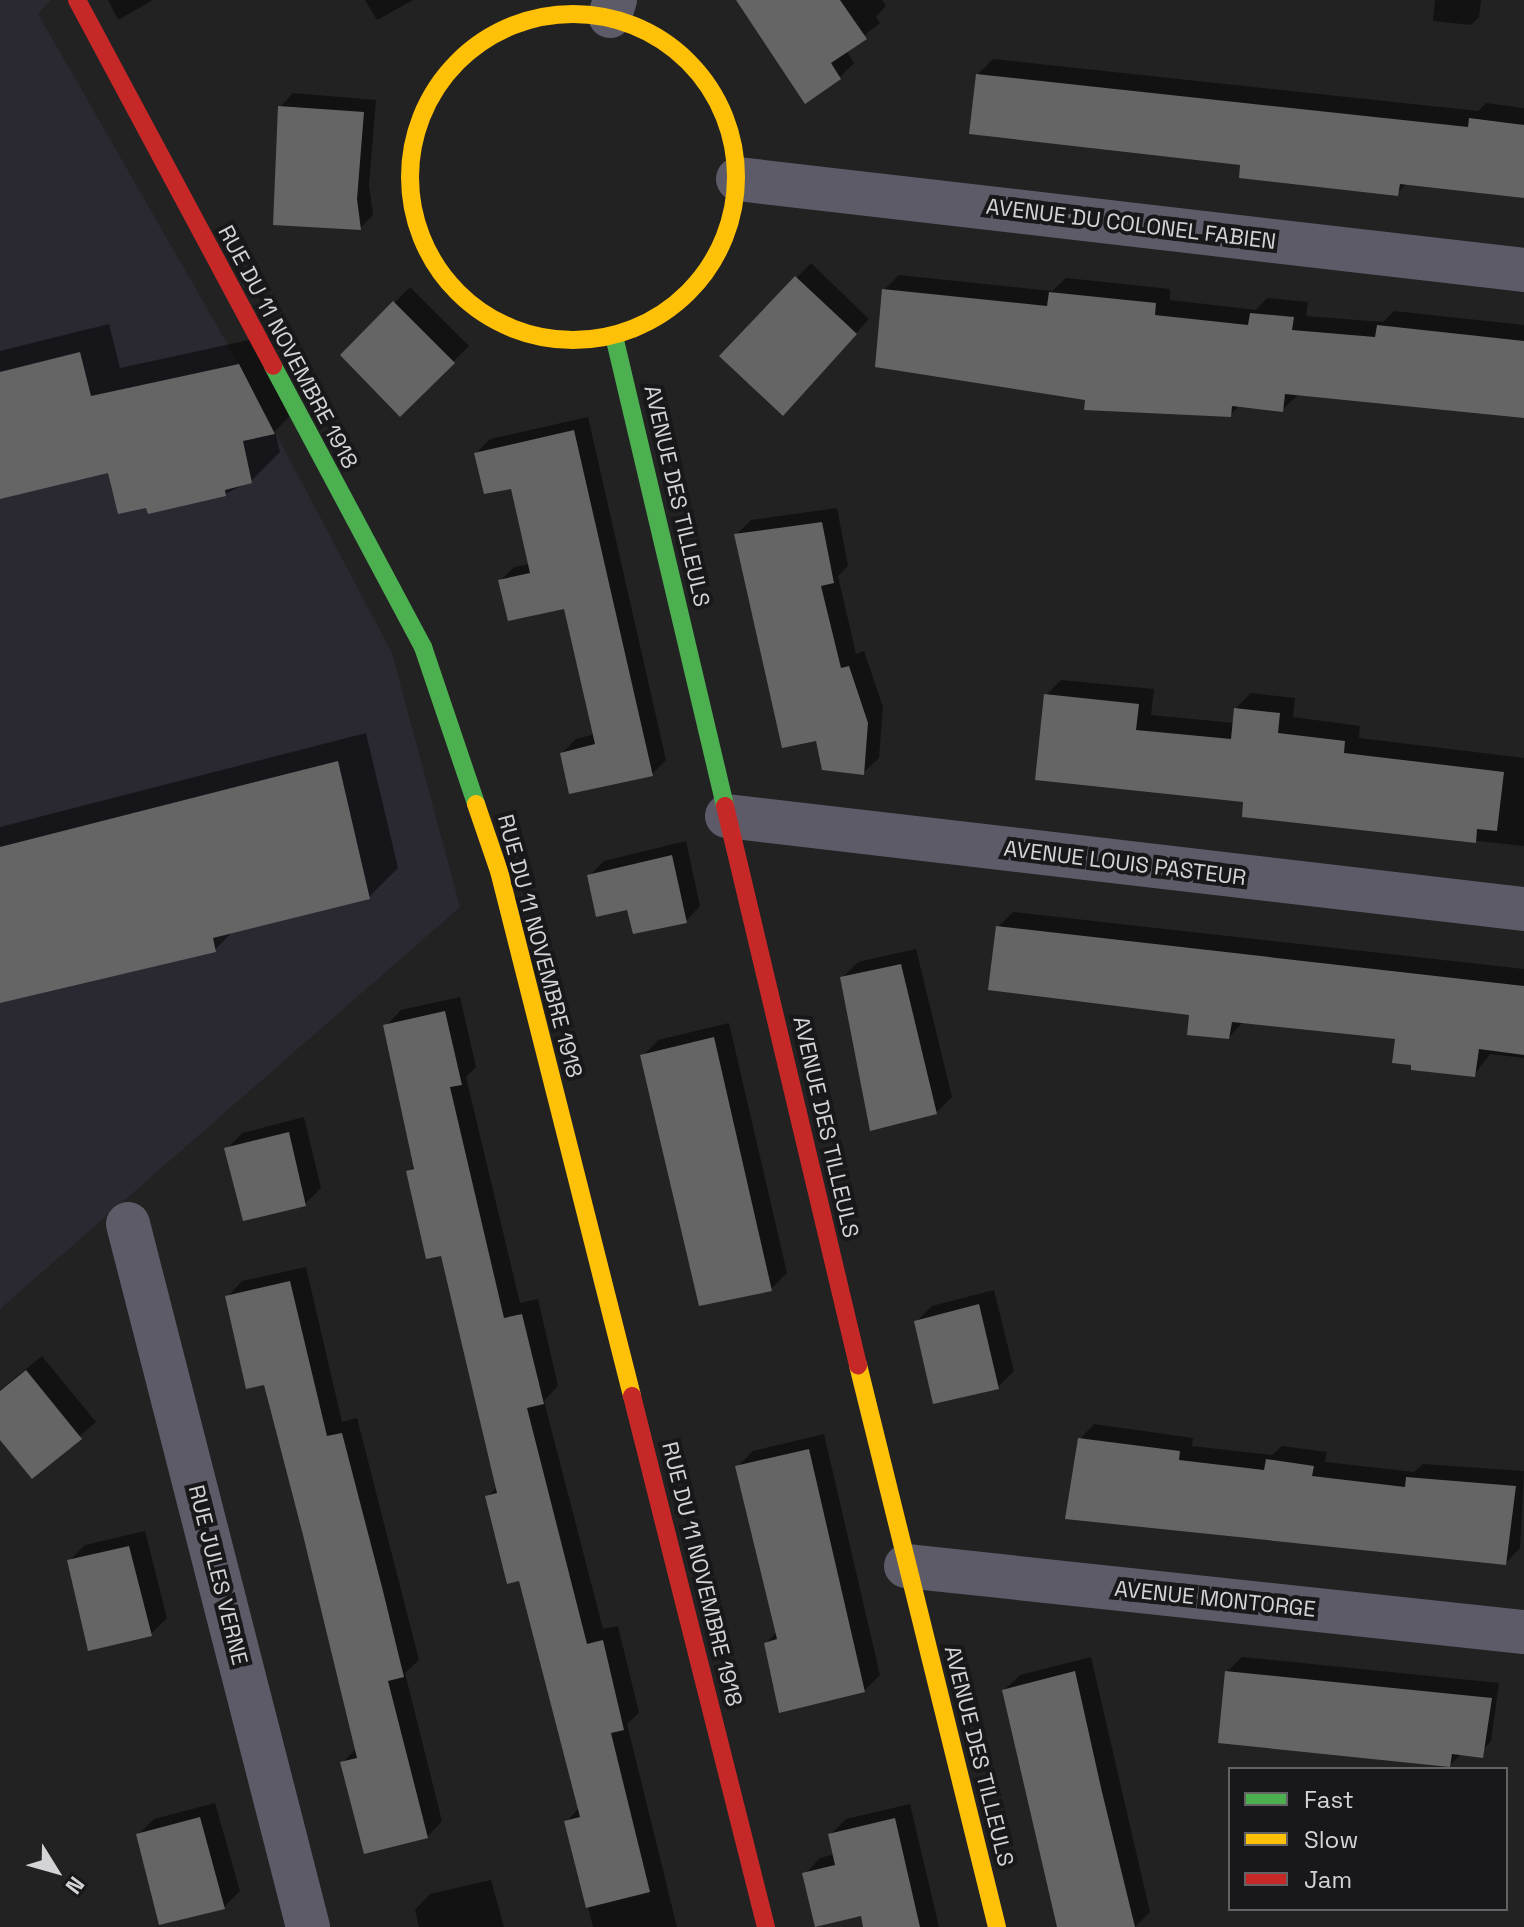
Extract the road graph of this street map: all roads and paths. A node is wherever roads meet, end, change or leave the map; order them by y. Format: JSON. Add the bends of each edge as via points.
{"nodes":[{"id":1,"x":77,"y":0,"type":"edge"},
{"id":2,"x":613,"y":8,"type":"edge"},
{"id":3,"x":738,"y":179,"type":"junction"},
{"id":4,"x":1524,"y":270,"type":"edge"},
{"id":5,"x":614,"y":336,"type":"junction"},
{"id":6,"x":727,"y":816,"type":"junction"},
{"id":7,"x":1524,"y":909,"type":"edge"},
{"id":8,"x":128,"y":1224,"type":"dead end"},
{"id":9,"x":906,"y":1566,"type":"junction"},
{"id":10,"x":1524,"y":1632,"type":"edge"},
{"id":11,"x":308,"y":1927,"type":"edge"},
{"id":12,"x":766,"y":1927,"type":"edge"},
{"id":13,"x":997,"y":1927,"type":"edge"}],
"edges":[{"from":1,"to":12,"type":"street","name":"RUE DU 11 NOVEMBRE 1918","via":[[423,647],[499,871]]},
{"from":2,"to":3,"type":"street","via":[[661,38],[703,75],[729,124]]},
{"from":2,"to":5,"type":"street","via":[[512,17],[468,52],[432,93],[412,145],[411,200],[428,253],[460,296],[506,327],[559,341]]},
{"from":3,"to":4,"type":"street","name":"AVENUE DU COLONEL FABIEN"},
{"from":3,"to":5,"type":"street","via":[[728,231],[702,278],[663,314]]},
{"from":5,"to":6,"type":"street","name":"AVENUE DES TILLEULS"},
{"from":6,"to":7,"type":"street","name":"AVENUE LOUIS PASTEUR"},
{"from":6,"to":9,"type":"street","name":"AVENUE DES TILLEULS"},
{"from":8,"to":11,"type":"street","name":"RUE JULES VERNE"},
{"from":9,"to":10,"type":"street","name":"AVENUE MONTORGE"},
{"from":9,"to":13,"type":"street","name":"AVENUE DES TILLEULS"}]}
